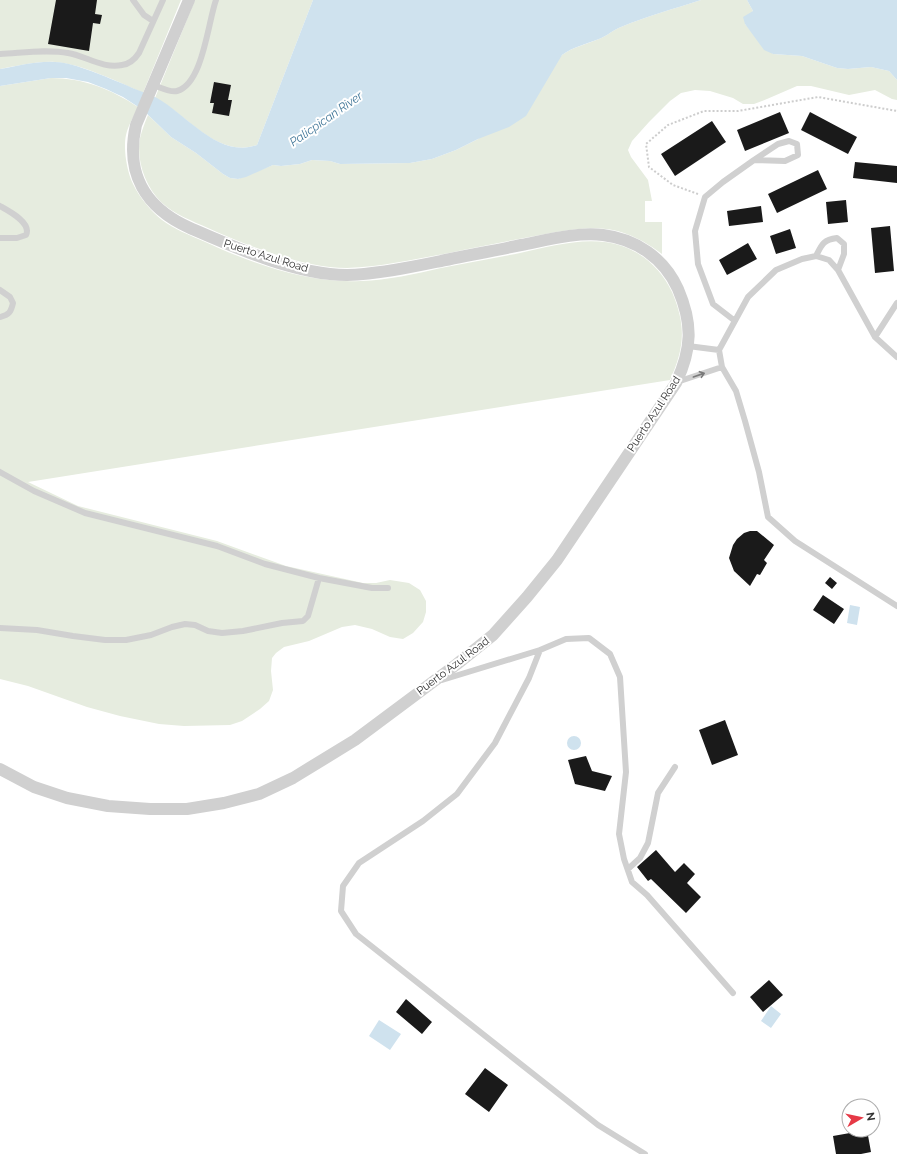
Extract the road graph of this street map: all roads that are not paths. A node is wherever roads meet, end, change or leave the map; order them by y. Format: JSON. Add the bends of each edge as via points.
{"nodes":[{"id":1,"x":132,"y":0,"type":"edge"},
{"id":2,"x":163,"y":0,"type":"edge"},
{"id":3,"x":189,"y":0,"type":"edge"},
{"id":4,"x":216,"y":0,"type":"edge"},
{"id":5,"x":153,"y":21,"type":"junction"},
{"id":6,"x":0,"y":54,"type":"edge"},
{"id":7,"x":153,"y":86,"type":"junction"},
{"id":8,"x":754,"y":160,"type":"junction"},
{"id":9,"x":0,"y":206,"type":"edge"},
{"id":10,"x":0,"y":238,"type":"edge"},
{"id":11,"x":816,"y":256,"type":"junction"},
{"id":12,"x":838,"y":270,"type":"junction"},
{"id":13,"x":0,"y":290,"type":"edge"},
{"id":14,"x":897,"y":303,"type":"edge"},
{"id":15,"x":0,"y":317,"type":"edge"},
{"id":16,"x":735,"y":320,"type":"junction"},
{"id":17,"x":875,"y":337,"type":"junction"},
{"id":18,"x":688,"y":346,"type":"junction"},
{"id":19,"x":719,"y":350,"type":"junction"},
{"id":20,"x":897,"y":357,"type":"edge"},
{"id":21,"x":722,"y":367,"type":"junction"},
{"id":22,"x":676,"y":383,"type":"junction"},
{"id":23,"x":0,"y":472,"type":"edge"},
{"id":24,"x":319,"y":578,"type":"junction"},
{"id":25,"x":388,"y":588,"type":"dead end"},
{"id":26,"x":897,"y":606,"type":"edge"},
{"id":27,"x":0,"y":628,"type":"edge"},
{"id":28,"x":540,"y":650,"type":"junction"},
{"id":29,"x":432,"y":683,"type":"junction"},
{"id":30,"x":675,"y":768,"type":"dead end"},
{"id":31,"x":0,"y":769,"type":"edge"},
{"id":32,"x":628,"y":869,"type":"junction"},
{"id":33,"x":733,"y":993,"type":"dead end"},
{"id":34,"x":645,"y":1154,"type":"edge"}],
"edges":[{"from":1,"to":5,"type":"lane","via":[[144,15]]},
{"from":2,"to":5,"type":"lane"},
{"from":3,"to":7,"type":"street","name":"Puerto Azul Road"},
{"from":4,"to":7,"type":"lane","via":[[204,50],[195,73],[185,87],[176,92]]},
{"from":5,"to":6,"type":"lane","via":[[139,53],[122,66],[105,65],[68,52]]},
{"from":7,"to":18,"type":"street","name":"Puerto Azul Road","via":[[136,125],[133,143],[134,167],[139,180],[156,206],[179,222],[225,244],[270,259],[300,268],[345,275],[409,268],[582,235],[603,235],[624,240],[643,248],[656,258],[675,282],[685,305]]},
{"from":8,"to":8,"type":"lane","via":[[785,161],[798,155],[796,144],[789,141],[778,144]]},
{"from":8,"to":16,"type":"lane","via":[[705,197],[695,231],[698,264],[713,304]]},
{"from":9,"to":10,"type":"lane","via":[[23,222],[28,231],[26,235],[16,238]]},
{"from":11,"to":12,"type":"lane","via":[[830,260]]},
{"from":11,"to":12,"type":"lane","via":[[828,239],[837,238],[844,244],[844,254]]},
{"from":11,"to":16,"type":"lane","via":[[776,270],[748,297]]},
{"from":12,"to":17,"type":"lane"},
{"from":13,"to":15,"type":"lane","via":[[10,297],[13,304],[8,315]]},
{"from":14,"to":17,"type":"lane"},
{"from":16,"to":19,"type":"lane"},
{"from":17,"to":20,"type":"lane"},
{"from":18,"to":19,"type":"lane"},
{"from":18,"to":22,"type":"street","name":"Puerto Azul Road"},
{"from":19,"to":21,"type":"lane"},
{"from":22,"to":21,"type":"lane","one_way":true},
{"from":21,"to":26,"type":"lane","via":[[736,391],[746,421],[768,518],[795,541]]},
{"from":22,"to":29,"type":"street","name":"Puerto Azul Road","via":[[557,560],[528,597],[493,635]]},
{"from":23,"to":24,"type":"lane","via":[[34,491],[84,513],[217,546],[265,564]]},
{"from":24,"to":25,"type":"lane","via":[[372,588]]},
{"from":24,"to":27,"type":"lane","via":[[308,616],[303,621],[243,631],[222,633],[185,624],[151,635],[126,640],[105,640],[37,630]]},
{"from":28,"to":29,"type":"lane"},
{"from":28,"to":32,"type":"lane","via":[[566,639],[589,638],[610,654],[620,677],[626,772],[620,834]]},
{"from":28,"to":34,"type":"lane","via":[[529,678],[495,743],[457,794],[424,820],[359,863],[342,886],[341,911],[356,934],[598,1125]]},
{"from":29,"to":31,"type":"street","name":"Puerto Azul Road","via":[[355,740],[293,778],[259,794],[224,803],[187,809],[108,806],[67,798],[34,787]]},
{"from":30,"to":32,"type":"lane","via":[[658,793],[648,843],[640,858]]},
{"from":32,"to":33,"type":"lane","via":[[632,882],[647,895]]}]}
